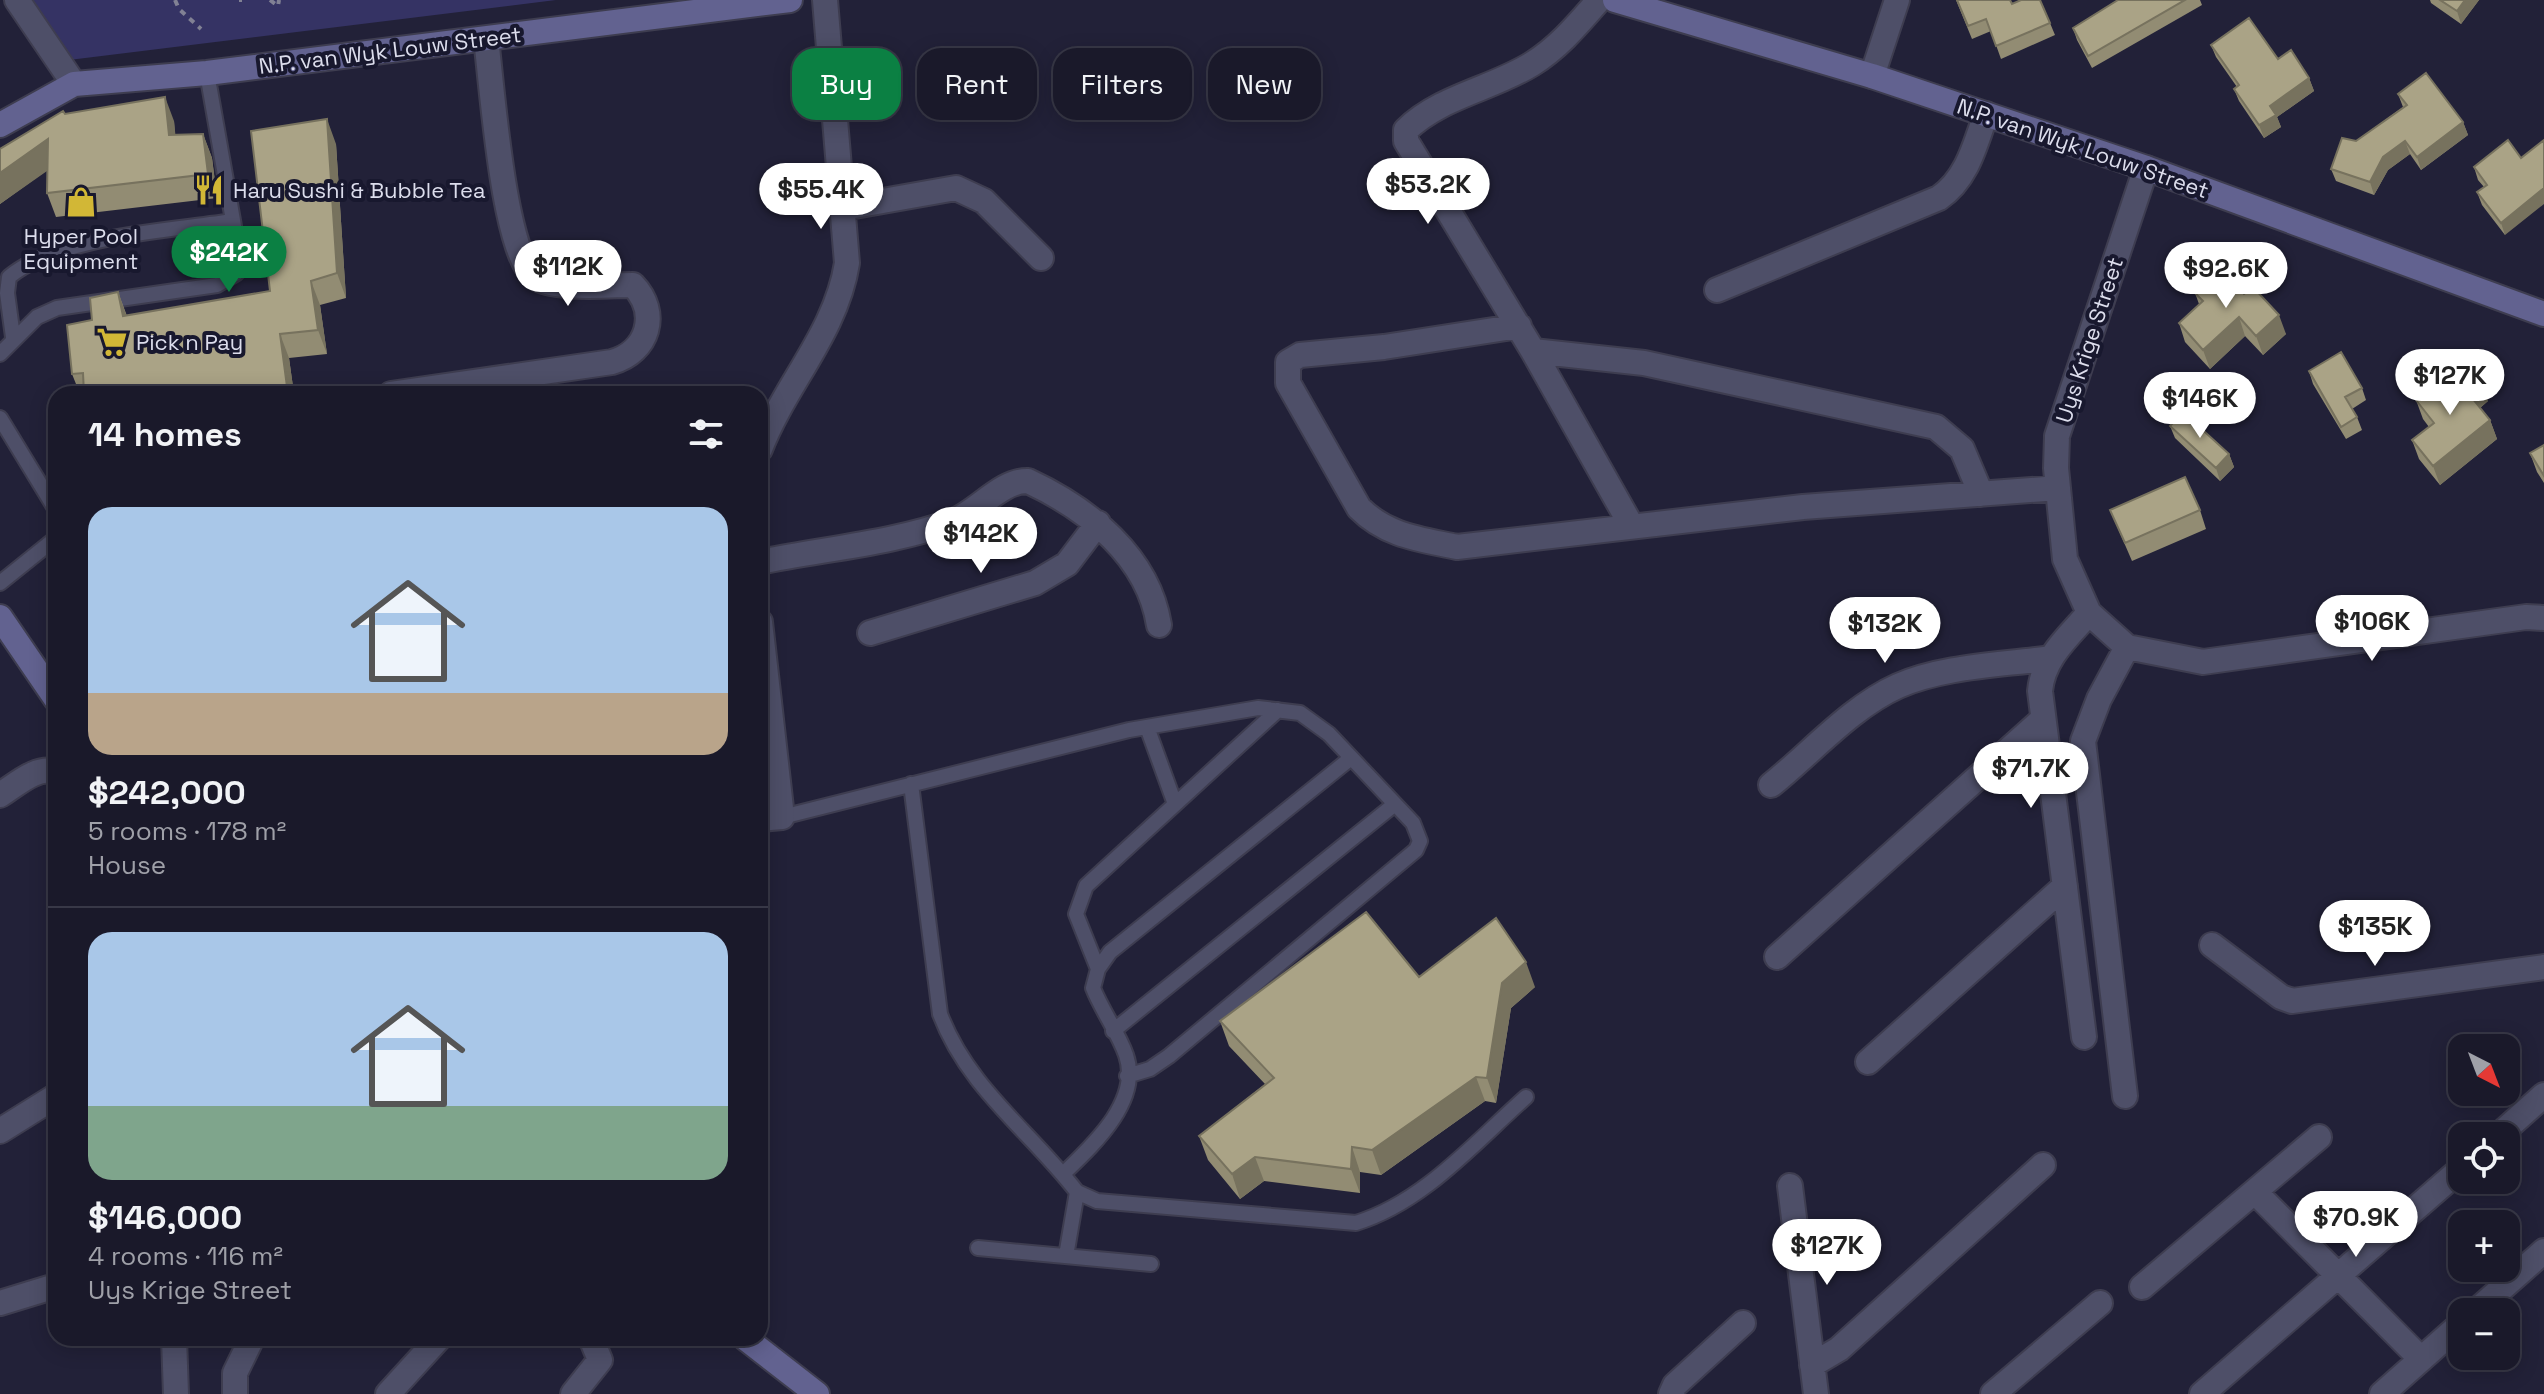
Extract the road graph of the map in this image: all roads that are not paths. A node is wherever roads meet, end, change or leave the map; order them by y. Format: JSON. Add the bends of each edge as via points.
{"nodes":[{"id":1,"x":17,"y":0,"type":"edge"},
{"id":2,"x":790,"y":0,"type":"edge"},
{"id":3,"x":825,"y":0,"type":"edge"},
{"id":4,"x":1599,"y":0,"type":"edge"},
{"id":5,"x":1615,"y":0,"type":"edge"},
{"id":6,"x":1897,"y":0,"type":"edge"},
{"id":7,"x":630,"y":11,"type":"edge"},
{"id":8,"x":486,"y":39,"type":"junction"},
{"id":9,"x":207,"y":73,"type":"junction"},
{"id":10,"x":1872,"y":76,"type":"junction"},
{"id":11,"x":74,"y":84,"type":"junction"},
{"id":12,"x":1986,"y":114,"type":"junction"},
{"id":13,"x":0,"y":125,"type":"edge"},
{"id":14,"x":2146,"y":168,"type":"junction"},
{"id":15,"x":843,"y":208,"type":"junction"},
{"id":16,"x":233,"y":221,"type":"junction"},
{"id":17,"x":1041,"y":258,"type":"dead end"},
{"id":18,"x":1717,"y":290,"type":"dead end"},
{"id":19,"x":2544,"y":314,"type":"edge"},
{"id":20,"x":1519,"y":326,"type":"junction"},
{"id":21,"x":13,"y":337,"type":"junction"},
{"id":22,"x":1533,"y":351,"type":"junction"},
{"id":23,"x":0,"y":354,"type":"edge"},
{"id":24,"x":446,"y":386,"type":"edge"},
{"id":25,"x":0,"y":418,"type":"edge"},
{"id":26,"x":768,"y":434,"type":"edge"},
{"id":27,"x":2058,"y":488,"type":"junction"},
{"id":28,"x":1981,"y":494,"type":"junction"},
{"id":29,"x":48,"y":497,"type":"edge"},
{"id":30,"x":1098,"y":523,"type":"junction"},
{"id":31,"x":1631,"y":525,"type":"junction"},
{"id":32,"x":48,"y":544,"type":"edge"},
{"id":33,"x":768,"y":560,"type":"edge"},
{"id":34,"x":0,"y":583,"type":"edge"},
{"id":35,"x":2089,"y":613,"type":"junction"},
{"id":36,"x":0,"y":617,"type":"edge"},
{"id":37,"x":2544,"y":618,"type":"edge"},
{"id":38,"x":1159,"y":625,"type":"dead end"},
{"id":39,"x":870,"y":633,"type":"dead end"},
{"id":40,"x":2127,"y":647,"type":"junction"},
{"id":41,"x":2050,"y":658,"type":"junction"},
{"id":42,"x":48,"y":687,"type":"edge"},
{"id":43,"x":1278,"y":710,"type":"junction"},
{"id":44,"x":2043,"y":719,"type":"junction"},
{"id":45,"x":1147,"y":727,"type":"junction"},
{"id":46,"x":1351,"y":758,"type":"junction"},
{"id":47,"x":768,"y":765,"type":"edge"},
{"id":48,"x":48,"y":771,"type":"edge"},
{"id":49,"x":911,"y":784,"type":"junction"},
{"id":50,"x":1771,"y":785,"type":"dead end"},
{"id":51,"x":0,"y":795,"type":"edge"},
{"id":52,"x":1175,"y":804,"type":"junction"},
{"id":53,"x":1395,"y":804,"type":"junction"},
{"id":54,"x":771,"y":818,"type":"edge"},
{"id":55,"x":2065,"y":886,"type":"junction"},
{"id":56,"x":2212,"y":945,"type":"dead end"},
{"id":57,"x":1777,"y":957,"type":"dead end"},
{"id":58,"x":2544,"y":967,"type":"edge"},
{"id":59,"x":1098,"y":969,"type":"junction"},
{"id":60,"x":1113,"y":1031,"type":"junction"},
{"id":61,"x":2084,"y":1037,"type":"dead end"},
{"id":62,"x":1868,"y":1062,"type":"dead end"},
{"id":63,"x":1127,"y":1076,"type":"junction"},
{"id":64,"x":2544,"y":1095,"type":"edge"},
{"id":65,"x":2125,"y":1096,"type":"dead end"},
{"id":66,"x":1526,"y":1097,"type":"dead end"},
{"id":67,"x":48,"y":1101,"type":"edge"},
{"id":68,"x":2514,"y":1122,"type":"edge"},
{"id":69,"x":0,"y":1131,"type":"edge"},
{"id":70,"x":2319,"y":1137,"type":"dead end"},
{"id":71,"x":2043,"y":1165,"type":"dead end"},
{"id":72,"x":1063,"y":1174,"type":"junction"},
{"id":73,"x":2448,"y":1181,"type":"edge"},
{"id":74,"x":1790,"y":1186,"type":"dead end"},
{"id":75,"x":1077,"y":1192,"type":"junction"},
{"id":76,"x":2256,"y":1193,"type":"junction"},
{"id":77,"x":978,"y":1248,"type":"dead end"},
{"id":78,"x":2544,"y":1251,"type":"edge"},
{"id":79,"x":1066,"y":1256,"type":"junction"},
{"id":80,"x":1151,"y":1264,"type":"dead end"},
{"id":81,"x":2340,"y":1277,"type":"junction"},
{"id":82,"x":2142,"y":1287,"type":"dead end"},
{"id":83,"x":48,"y":1288,"type":"edge"},
{"id":84,"x":2491,"y":1298,"type":"edge"},
{"id":85,"x":0,"y":1303,"type":"edge"},
{"id":86,"x":2100,"y":1303,"type":"dead end"},
{"id":87,"x":1743,"y":1323,"type":"dead end"},
{"id":88,"x":2448,"y":1335,"type":"edge"},
{"id":89,"x":174,"y":1346,"type":"edge"},
{"id":90,"x":248,"y":1346,"type":"edge"},
{"id":91,"x":432,"y":1346,"type":"edge"},
{"id":92,"x":594,"y":1346,"type":"edge"},
{"id":93,"x":755,"y":1346,"type":"edge"},
{"id":94,"x":2421,"y":1359,"type":"junction"},
{"id":95,"x":1812,"y":1365,"type":"junction"},
{"id":96,"x":176,"y":1394,"type":"edge"},
{"id":97,"x":235,"y":1394,"type":"edge"},
{"id":98,"x":388,"y":1394,"type":"edge"},
{"id":99,"x":573,"y":1394,"type":"edge"},
{"id":100,"x":817,"y":1394,"type":"edge"},
{"id":101,"x":1671,"y":1394,"type":"edge"},
{"id":102,"x":1816,"y":1394,"type":"edge"},
{"id":103,"x":1993,"y":1394,"type":"edge"},
{"id":104,"x":2202,"y":1394,"type":"edge"},
{"id":105,"x":2382,"y":1394,"type":"edge"}],
"edges":[{"from":1,"to":11,"type":"street"},
{"from":2,"to":7,"type":"street","name":"N.P. van Wyk Louw Street"},
{"from":3,"to":15,"type":"street"},
{"from":4,"to":20,"type":"street","via":[[1570,34],[1530,65],[1434,109],[1406,130],[1411,154]]},
{"from":5,"to":10,"type":"street","name":"N.P. van Wyk Louw Street"},
{"from":6,"to":10,"type":"street"},
{"from":7,"to":8,"type":"street","name":"N.P. van Wyk Louw Street"},
{"from":8,"to":9,"type":"street","name":"N.P. van Wyk Louw Street"},
{"from":8,"to":24,"type":"street","via":[[512,236],[526,267],[549,284],[633,285],[645,305],[646,336],[632,355],[612,362]]},
{"from":9,"to":11,"type":"street","name":"N.P. van Wyk Louw Street"},
{"from":9,"to":16,"type":"lane"},
{"from":10,"to":12,"type":"street","name":"N.P. van Wyk Louw Street"},
{"from":11,"to":13,"type":"street","name":"N.P. van Wyk Louw Street"},
{"from":12,"to":14,"type":"street","name":"N.P. van Wyk Louw Street"},
{"from":12,"to":18,"type":"street","via":[[1960,176],[1939,198]]},
{"from":14,"to":19,"type":"street","name":"N.P. van Wyk Louw Street"},
{"from":14,"to":27,"type":"street","name":"Uys Krige Street","via":[[2057,436]]},
{"from":15,"to":17,"type":"street","via":[[956,188],[984,201]]},
{"from":15,"to":26,"type":"street","via":[[847,263],[842,294]]},
{"from":16,"to":21,"type":"lane","via":[[240,260],[233,279],[57,308]]},
{"from":16,"to":21,"type":"lane","via":[[56,250],[17,270],[9,277],[7,293]]},
{"from":20,"to":22,"type":"street"},
{"from":20,"to":31,"type":"street","via":[[1300,355],[1288,362],[1287,379],[1359,508],[1402,536],[1457,547]]},
{"from":21,"to":23,"type":"lane"},
{"from":22,"to":28,"type":"street","via":[[1644,363],[1936,427],[1962,449]]},
{"from":22,"to":31,"type":"street"},
{"from":25,"to":29,"type":"lane"},
{"from":27,"to":28,"type":"street"},
{"from":27,"to":35,"type":"street","name":"Uys Krige Street","via":[[2065,559]]},
{"from":28,"to":31,"type":"street"},
{"from":30,"to":33,"type":"street","via":[[1044,488],[1019,481],[975,512],[933,527]]},
{"from":30,"to":38,"type":"street","via":[[1133,562]]},
{"from":30,"to":39,"type":"street","via":[[1067,564],[1035,583]]},
{"from":32,"to":34,"type":"lane"},
{"from":35,"to":40,"type":"street","name":"Uys Krige Street"},
{"from":35,"to":41,"type":"street"},
{"from":36,"to":42,"type":"street"},
{"from":37,"to":40,"type":"street","name":"Uys Krige Street","via":[[2203,662]]},
{"from":40,"to":65,"type":"street","via":[[2083,741]]},
{"from":41,"to":44,"type":"street","via":[[2041,673]]},
{"from":41,"to":50,"type":"street","via":[[1918,678],[1897,687],[1876,698]]},
{"from":43,"to":45,"type":"lane","via":[[1258,708]]},
{"from":43,"to":46,"type":"lane","via":[[1300,713]]},
{"from":43,"to":52,"type":"lane"},
{"from":44,"to":55,"type":"street"},
{"from":44,"to":57,"type":"street"},
{"from":45,"to":49,"type":"lane"},
{"from":45,"to":52,"type":"lane"},
{"from":46,"to":53,"type":"lane"},
{"from":46,"to":59,"type":"lane","via":[[1110,952]]},
{"from":47,"to":54,"type":"street"},
{"from":48,"to":51,"type":"street","via":[[30,775]]},
{"from":49,"to":54,"type":"lane"},
{"from":49,"to":72,"type":"lane","via":[[940,1014],[951,1045],[975,1081]]},
{"from":52,"to":59,"type":"lane","via":[[1086,886],[1078,901],[1076,914]]},
{"from":53,"to":60,"type":"lane"},
{"from":53,"to":63,"type":"lane","via":[[1413,823],[1420,841],[1408,860],[1169,1056]]},
{"from":55,"to":61,"type":"street"},
{"from":55,"to":62,"type":"street"},
{"from":56,"to":58,"type":"street","via":[[2292,1001]]},
{"from":59,"to":60,"type":"lane","via":[[1093,988]]},
{"from":60,"to":63,"type":"lane","via":[[1127,1056]]},
{"from":63,"to":72,"type":"lane","via":[[1114,1121]]},
{"from":64,"to":68,"type":"street"},
{"from":66,"to":75,"type":"lane","via":[[1413,1197],[1356,1223],[1097,1201]]},
{"from":67,"to":69,"type":"street"},
{"from":70,"to":76,"type":"street"},
{"from":71,"to":95,"type":"street","via":[[1839,1349]]},
{"from":72,"to":75,"type":"lane"},
{"from":73,"to":81,"type":"street"},
{"from":74,"to":95,"type":"street"},
{"from":75,"to":79,"type":"lane"},
{"from":76,"to":81,"type":"street"},
{"from":76,"to":82,"type":"street"},
{"from":77,"to":79,"type":"lane"},
{"from":78,"to":84,"type":"street"},
{"from":79,"to":80,"type":"lane"},
{"from":81,"to":94,"type":"street"},
{"from":81,"to":104,"type":"street"},
{"from":83,"to":85,"type":"street"},
{"from":86,"to":103,"type":"street"},
{"from":87,"to":101,"type":"street"},
{"from":88,"to":94,"type":"street"},
{"from":89,"to":96,"type":"street"},
{"from":90,"to":97,"type":"street","via":[[235,1373]]},
{"from":91,"to":98,"type":"street"},
{"from":92,"to":99,"type":"street","via":[[600,1360]]},
{"from":93,"to":100,"type":"street"},
{"from":94,"to":105,"type":"street"},
{"from":95,"to":102,"type":"street"}]}
